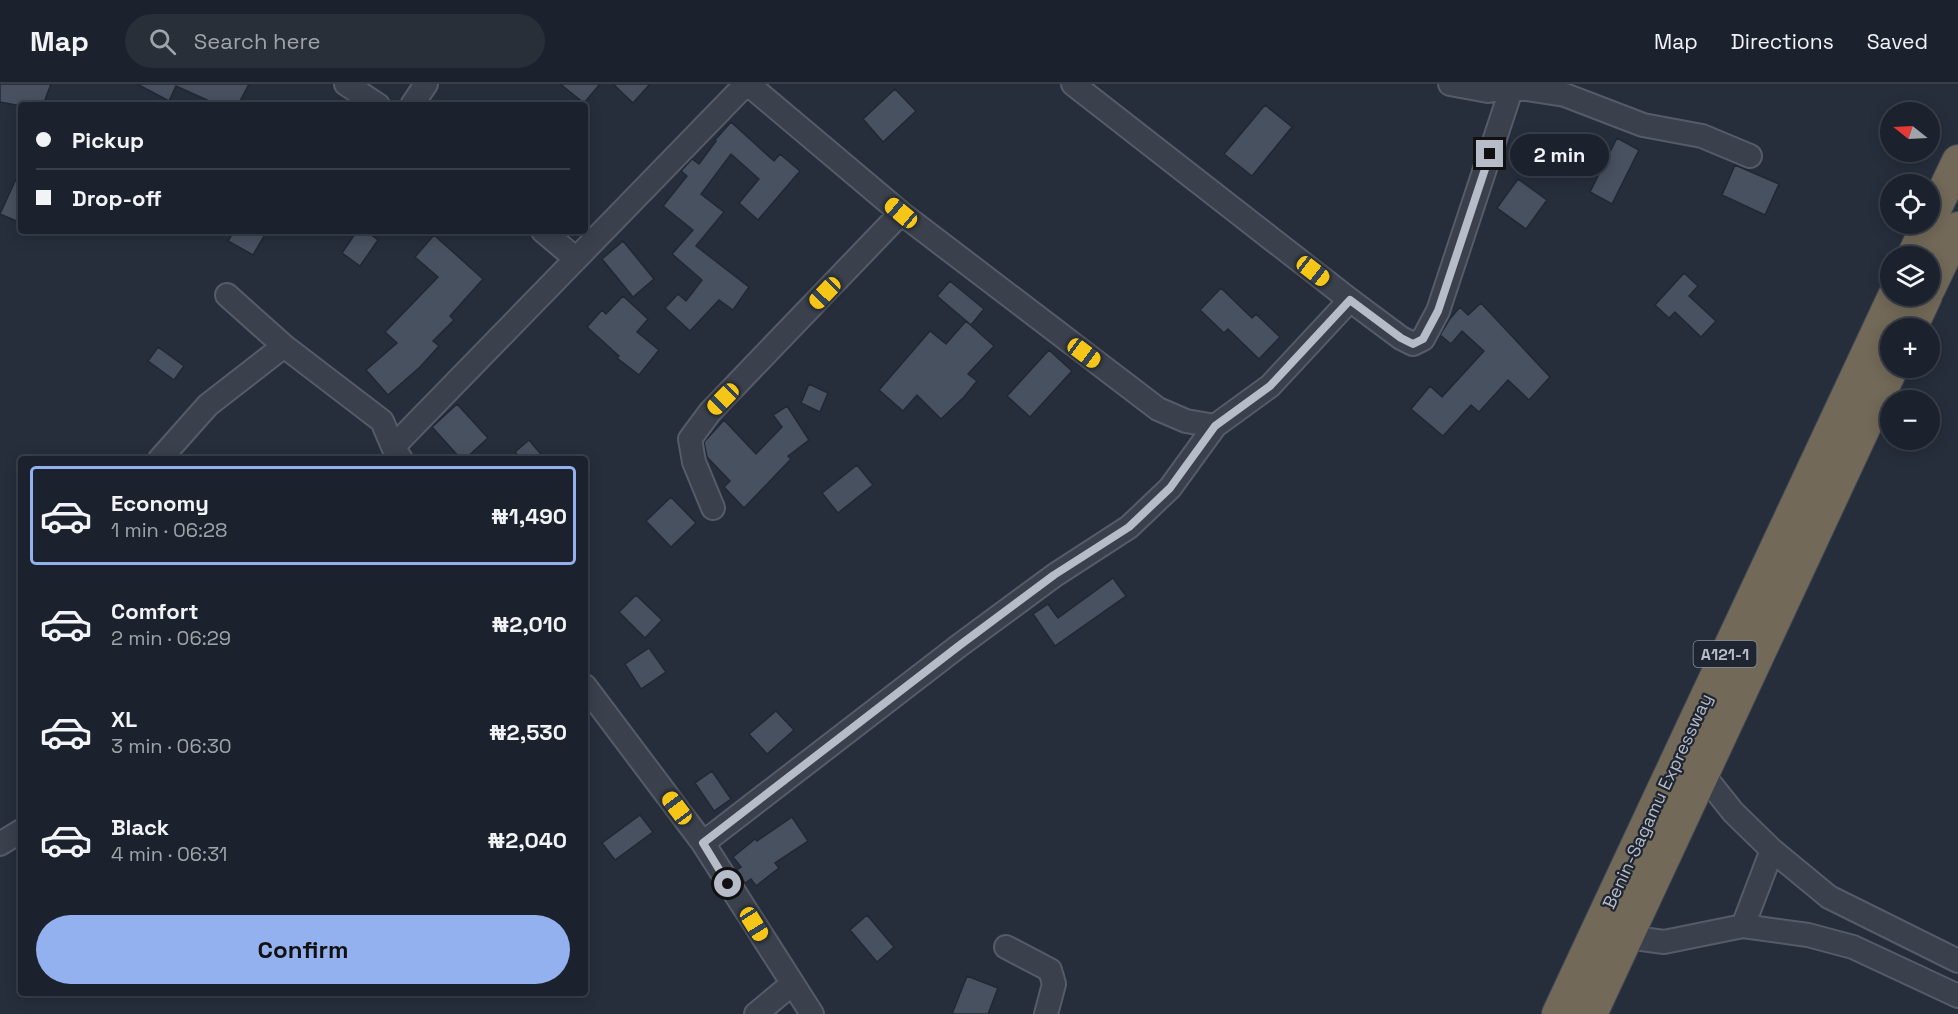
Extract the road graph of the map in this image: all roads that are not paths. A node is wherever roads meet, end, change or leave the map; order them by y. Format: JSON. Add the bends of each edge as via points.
{"nodes":[{"id":1,"x":346,"y":84,"type":"edge"},
{"id":2,"x":426,"y":84,"type":"edge"},
{"id":3,"x":747,"y":84,"type":"edge"},
{"id":4,"x":1073,"y":84,"type":"edge"},
{"id":5,"x":1450,"y":84,"type":"edge"},
{"id":6,"x":1513,"y":85,"type":"edge"},
{"id":7,"x":373,"y":102,"type":"edge"},
{"id":8,"x":414,"y":102,"type":"edge"},
{"id":9,"x":1750,"y":156,"type":"dead end"},
{"id":10,"x":1958,"y":160,"type":"edge"},
{"id":11,"x":1940,"y":199,"type":"edge"},
{"id":12,"x":901,"y":213,"type":"junction"},
{"id":13,"x":1958,"y":228,"type":"edge"},
{"id":14,"x":547,"y":234,"type":"edge"},
{"id":15,"x":576,"y":259,"type":"junction"},
{"id":16,"x":1940,"y":266,"type":"edge"},
{"id":17,"x":227,"y":295,"type":"dead end"},
{"id":18,"x":1350,"y":300,"type":"junction"},
{"id":19,"x":1889,"y":306,"type":"edge"},
{"id":20,"x":284,"y":346,"type":"junction"},
{"id":21,"x":1887,"y":378,"type":"edge"},
{"id":22,"x":1215,"y":426,"type":"junction"},
{"id":23,"x":397,"y":453,"type":"edge"},
{"id":24,"x":163,"y":456,"type":"edge"},
{"id":25,"x":713,"y":508,"type":"dead end"},
{"id":26,"x":588,"y":690,"type":"edge"},
{"id":27,"x":1701,"y":773,"type":"junction"},
{"id":28,"x":18,"y":833,"type":"edge"},
{"id":29,"x":703,"y":843,"type":"junction"},
{"id":30,"x":0,"y":844,"type":"edge"},
{"id":31,"x":1772,"y":850,"type":"junction"},
{"id":32,"x":1743,"y":926,"type":"junction"},
{"id":33,"x":1627,"y":937,"type":"junction"},
{"id":34,"x":1006,"y":947,"type":"dead end"},
{"id":35,"x":1936,"y":952,"type":"junction"},
{"id":36,"x":1958,"y":962,"type":"edge"},
{"id":37,"x":1925,"y":980,"type":"junction"},
{"id":38,"x":792,"y":984,"type":"junction"},
{"id":39,"x":1958,"y":996,"type":"edge"},
{"id":40,"x":756,"y":1014,"type":"edge"},
{"id":41,"x":812,"y":1014,"type":"edge"},
{"id":42,"x":1046,"y":1014,"type":"edge"},
{"id":43,"x":1558,"y":1014,"type":"edge"},
{"id":44,"x":1591,"y":1014,"type":"edge"}],
"edges":[{"from":1,"to":7,"type":"street"},
{"from":2,"to":8,"type":"street"},
{"from":3,"to":12,"type":"street"},
{"from":3,"to":15,"type":"street"},
{"from":4,"to":18,"type":"street"},
{"from":5,"to":6,"type":"street","via":[[1488,91]]},
{"from":6,"to":9,"type":"street","via":[[1565,95],[1644,125],[1702,136]]},
{"from":6,"to":18,"type":"street","via":[[1438,311],[1423,339],[1413,344],[1401,338]]},
{"from":10,"to":11,"type":"highway"},
{"from":12,"to":22,"type":"street","via":[[1158,409],[1186,421]]},
{"from":12,"to":25,"type":"street","via":[[710,412],[690,439],[694,462]]},
{"from":13,"to":16,"type":"highway"},
{"from":14,"to":15,"type":"street"},
{"from":15,"to":23,"type":"street"},
{"from":17,"to":20,"type":"street"},
{"from":18,"to":22,"type":"street","via":[[1270,386]]},
{"from":19,"to":43,"type":"highway","name":"Benin-Sagamu Expressway","number":"A121-1"},
{"from":20,"to":23,"type":"street","via":[[382,421]]},
{"from":20,"to":24,"type":"street","via":[[208,405]]},
{"from":21,"to":27,"type":"highway","name":"Benin-Sagamu Expressway","number":"A121-1"},
{"from":22,"to":29,"type":"street","via":[[1170,488],[1129,527],[1054,575]]},
{"from":26,"to":29,"type":"street"},
{"from":27,"to":31,"type":"street"},
{"from":27,"to":33,"type":"highway","name":"Benin-Sagamu Expressway","number":"A121-1"},
{"from":28,"to":30,"type":"street"},
{"from":29,"to":38,"type":"street"},
{"from":31,"to":32,"type":"street"},
{"from":31,"to":35,"type":"street","via":[[1828,897]]},
{"from":32,"to":33,"type":"street","via":[[1664,942]]},
{"from":32,"to":37,"type":"street","via":[[1808,935],[1853,947]]},
{"from":33,"to":44,"type":"highway","name":"Benin-Sagamu Expressway","number":"A121-1"},
{"from":34,"to":42,"type":"street","via":[[1050,970],[1054,984]]},
{"from":35,"to":36,"type":"street"},
{"from":35,"to":37,"type":"street"},
{"from":37,"to":39,"type":"street"},
{"from":38,"to":40,"type":"street"},
{"from":38,"to":41,"type":"street"}]}
